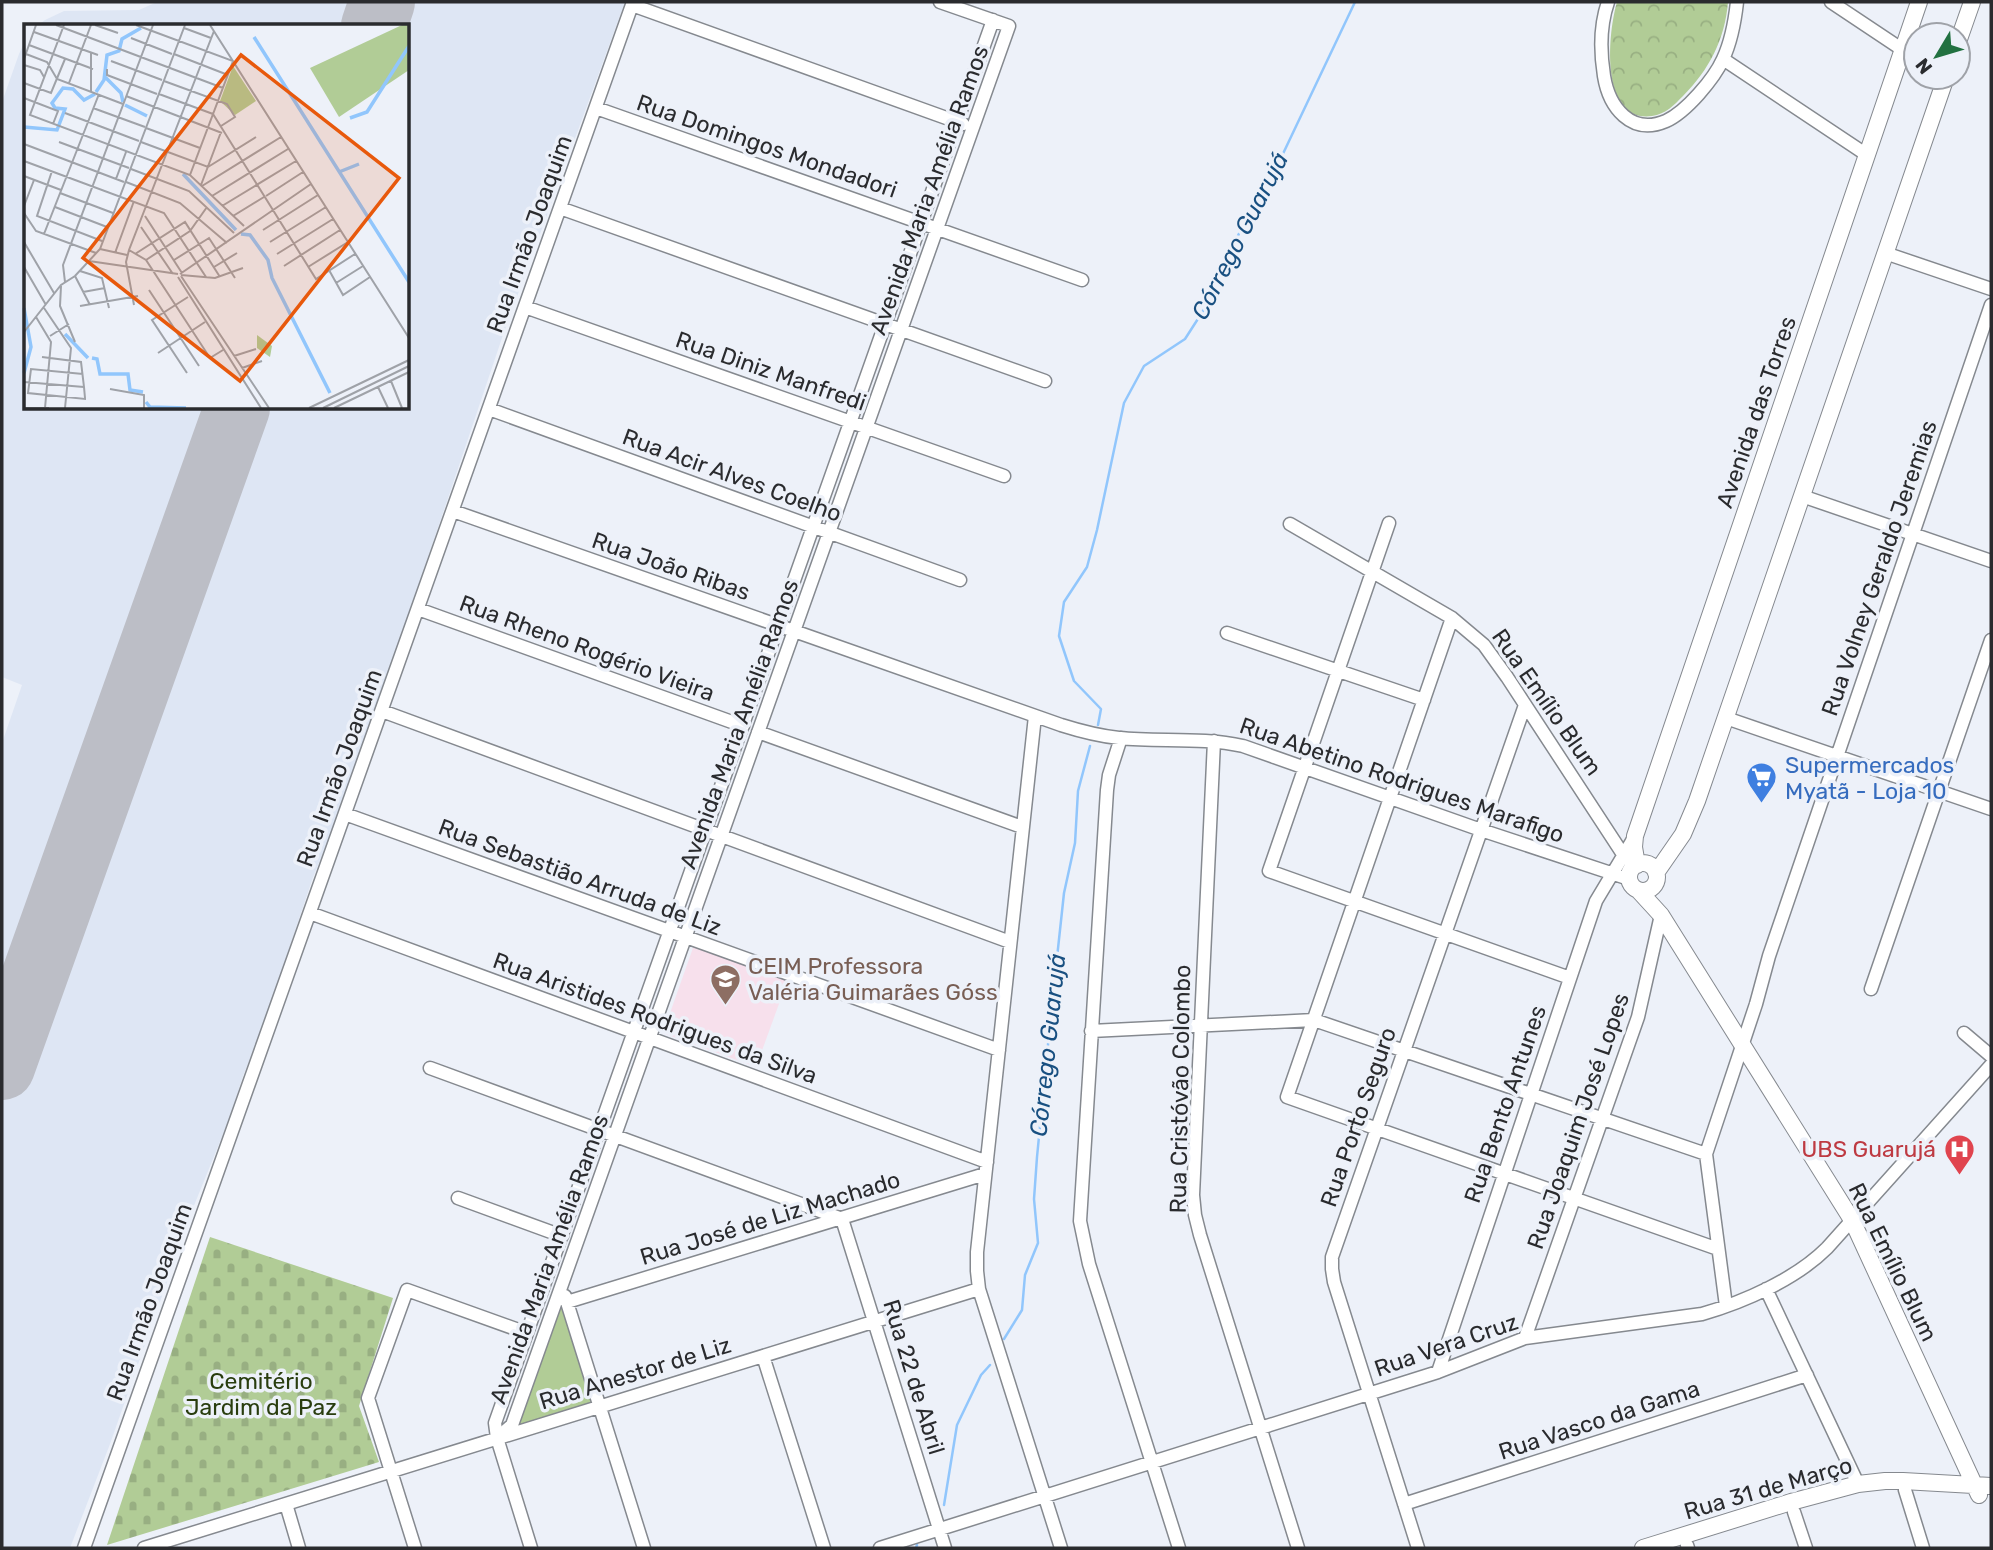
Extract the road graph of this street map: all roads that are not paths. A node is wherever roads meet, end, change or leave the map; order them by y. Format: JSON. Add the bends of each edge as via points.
{"nodes":[{"id":1,"x":940,"y":2,"type":"edge"},
{"id":2,"x":1608,"y":2,"type":"edge"},
{"id":3,"x":1737,"y":2,"type":"edge"},
{"id":4,"x":1831,"y":2,"type":"edge"},
{"id":5,"x":1919,"y":2,"type":"edge"},
{"id":6,"x":1972,"y":2,"type":"edge"},
{"id":7,"x":633,"y":4,"type":"edge"},
{"id":8,"x":993,"y":20,"type":"junction"},
{"id":9,"x":1913,"y":21,"type":"edge"},
{"id":10,"x":1965,"y":21,"type":"edge"},
{"id":11,"x":1902,"y":49,"type":"edge"},
{"id":12,"x":1902,"y":53,"type":"edge"},
{"id":13,"x":1723,"y":60,"type":"junction"},
{"id":14,"x":1941,"y":91,"type":"edge"},
{"id":15,"x":596,"y":108,"type":"junction"},
{"id":16,"x":957,"y":122,"type":"junction"},
{"id":17,"x":973,"y":127,"type":"junction"},
{"id":18,"x":1867,"y":155,"type":"junction"},
{"id":19,"x":560,"y":208,"type":"junction"},
{"id":20,"x":921,"y":223,"type":"junction"},
{"id":21,"x":937,"y":228,"type":"junction"},
{"id":22,"x":1885,"y":253,"type":"junction"},
{"id":23,"x":1082,"y":280,"type":"dead end"},
{"id":24,"x":1991,"y":289,"type":"edge"},
{"id":25,"x":1991,"y":305,"type":"edge"},
{"id":26,"x":525,"y":307,"type":"junction"},
{"id":27,"x":885,"y":324,"type":"junction"},
{"id":28,"x":901,"y":330,"type":"junction"},
{"id":29,"x":1045,"y":381,"type":"dead end"},
{"id":30,"x":489,"y":409,"type":"junction"},
{"id":31,"x":851,"y":422,"type":"junction"},
{"id":32,"x":867,"y":427,"type":"junction"},
{"id":33,"x":1004,"y":476,"type":"dead end"},
{"id":34,"x":1802,"y":496,"type":"junction"},
{"id":35,"x":453,"y":512,"type":"junction"},
{"id":36,"x":1389,"y":523,"type":"dead end"},
{"id":37,"x":1290,"y":524,"type":"dead end"},
{"id":38,"x":813,"y":527,"type":"junction"},
{"id":39,"x":829,"y":532,"type":"junction"},
{"id":40,"x":1913,"y":534,"type":"junction"},
{"id":41,"x":1991,"y":561,"type":"edge"},
{"id":42,"x":1372,"y":572,"type":"junction"},
{"id":43,"x":960,"y":580,"type":"dead end"},
{"id":44,"x":418,"y":609,"type":"junction"},
{"id":45,"x":1452,"y":618,"type":"junction"},
{"id":46,"x":778,"y":626,"type":"junction"},
{"id":47,"x":794,"y":632,"type":"junction"},
{"id":48,"x":1227,"y":633,"type":"dead end"},
{"id":49,"x":1991,"y":640,"type":"edge"},
{"id":50,"x":1338,"y":670,"type":"junction"},
{"id":51,"x":1424,"y":700,"type":"junction"},
{"id":52,"x":1525,"y":705,"type":"junction"},
{"id":53,"x":382,"y":711,"type":"junction"},
{"id":54,"x":1035,"y":716,"type":"junction"},
{"id":55,"x":1726,"y":718,"type":"junction"},
{"id":56,"x":743,"y":726,"type":"junction"},
{"id":57,"x":758,"y":732,"type":"junction"},
{"id":58,"x":1121,"y":738,"type":"junction"},
{"id":59,"x":1214,"y":741,"type":"junction"},
{"id":60,"x":1837,"y":756,"type":"junction"},
{"id":61,"x":1305,"y":768,"type":"junction"},
{"id":62,"x":1940,"y":791,"type":"junction"},
{"id":63,"x":1390,"y":799,"type":"junction"},
{"id":64,"x":1991,"y":808,"type":"edge"},
{"id":65,"x":345,"y":814,"type":"junction"},
{"id":66,"x":1022,"y":827,"type":"junction"},
{"id":67,"x":706,"y":830,"type":"junction"},
{"id":68,"x":1481,"y":830,"type":"junction"},
{"id":69,"x":722,"y":836,"type":"junction"},
{"id":70,"x":1612,"y":873,"type":"junction"},
{"id":71,"x":1638,"y":874,"type":"junction"},
{"id":72,"x":1355,"y":901,"type":"junction"},
{"id":73,"x":310,"y":913,"type":"junction"},
{"id":74,"x":1661,"y":915,"type":"junction"},
{"id":75,"x":670,"y":931,"type":"junction"},
{"id":76,"x":1445,"y":933,"type":"junction"},
{"id":77,"x":685,"y":937,"type":"junction"},
{"id":78,"x":1010,"y":942,"type":"junction"},
{"id":79,"x":1570,"y":978,"type":"junction"},
{"id":80,"x":1871,"y":989,"type":"dead end"},
{"id":81,"x":1314,"y":1020,"type":"junction"},
{"id":82,"x":1201,"y":1026,"type":"junction"},
{"id":83,"x":1091,"y":1031,"type":"junction"},
{"id":84,"x":634,"y":1032,"type":"junction"},
{"id":85,"x":1964,"y":1033,"type":"dead end"},
{"id":86,"x":649,"y":1038,"type":"junction"},
{"id":87,"x":1742,"y":1045,"type":"junction"},
{"id":88,"x":999,"y":1050,"type":"junction"},
{"id":89,"x":1404,"y":1051,"type":"junction"},
{"id":90,"x":1991,"y":1056,"type":"edge"},
{"id":91,"x":1991,"y":1065,"type":"edge"},
{"id":92,"x":430,"y":1068,"type":"dead end"},
{"id":93,"x":1531,"y":1094,"type":"junction"},
{"id":94,"x":1602,"y":1119,"type":"junction"},
{"id":95,"x":1376,"y":1129,"type":"junction"},
{"id":96,"x":599,"y":1130,"type":"junction"},
{"id":97,"x":615,"y":1136,"type":"junction"},
{"id":98,"x":1706,"y":1154,"type":"junction"},
{"id":99,"x":986,"y":1168,"type":"junction"},
{"id":100,"x":1504,"y":1174,"type":"junction"},
{"id":101,"x":458,"y":1198,"type":"dead end"},
{"id":102,"x":1574,"y":1199,"type":"junction"},
{"id":103,"x":842,"y":1219,"type":"junction"},
{"id":104,"x":1852,"y":1220,"type":"junction"},
{"id":105,"x":562,"y":1236,"type":"junction"},
{"id":106,"x":1718,"y":1249,"type":"junction"},
{"id":107,"x":554,"y":1259,"type":"junction"},
{"id":108,"x":562,"y":1285,"type":"junction"},
{"id":109,"x":979,"y":1289,"type":"junction"},
{"id":110,"x":1766,"y":1289,"type":"junction"},
{"id":111,"x":567,"y":1302,"type":"junction"},
{"id":112,"x":1726,"y":1306,"type":"junction"},
{"id":113,"x":874,"y":1321,"type":"junction"},
{"id":114,"x":527,"y":1333,"type":"junction"},
{"id":115,"x":1525,"y":1338,"type":"junction"},
{"id":116,"x":763,"y":1356,"type":"junction"},
{"id":117,"x":1438,"y":1372,"type":"junction"},
{"id":118,"x":1807,"y":1375,"type":"junction"},
{"id":119,"x":1369,"y":1394,"type":"junction"},
{"id":120,"x":600,"y":1407,"type":"junction"},
{"id":121,"x":1260,"y":1428,"type":"junction"},
{"id":122,"x":497,"y":1438,"type":"junction"},
{"id":123,"x":1152,"y":1462,"type":"junction"},
{"id":124,"x":391,"y":1472,"type":"junction"},
{"id":125,"x":1858,"y":1484,"type":"junction"},
{"id":126,"x":1905,"y":1490,"type":"junction"},
{"id":127,"x":1984,"y":1491,"type":"edge"},
{"id":128,"x":1045,"y":1496,"type":"junction"},
{"id":129,"x":286,"y":1504,"type":"junction"},
{"id":130,"x":1404,"y":1504,"type":"junction"},
{"id":131,"x":1794,"y":1511,"type":"junction"},
{"id":132,"x":939,"y":1530,"type":"junction"},
{"id":133,"x":187,"y":1542,"type":"edge"},
{"id":134,"x":1685,"y":1547,"type":"edge"},
{"id":135,"x":84,"y":1548,"type":"edge"},
{"id":136,"x":144,"y":1548,"type":"edge"},
{"id":137,"x":299,"y":1548,"type":"edge"},
{"id":138,"x":415,"y":1548,"type":"edge"},
{"id":139,"x":531,"y":1548,"type":"edge"},
{"id":140,"x":643,"y":1548,"type":"edge"},
{"id":141,"x":824,"y":1548,"type":"edge"},
{"id":142,"x":880,"y":1548,"type":"edge"},
{"id":143,"x":945,"y":1548,"type":"edge"},
{"id":144,"x":1061,"y":1548,"type":"edge"},
{"id":145,"x":1179,"y":1548,"type":"edge"},
{"id":146,"x":1298,"y":1548,"type":"edge"},
{"id":147,"x":1418,"y":1548,"type":"edge"},
{"id":148,"x":1643,"y":1548,"type":"edge"},
{"id":149,"x":1806,"y":1548,"type":"edge"},
{"id":150,"x":1923,"y":1548,"type":"edge"}],
"edges":[{"from":1,"to":8,"type":"street"},
{"from":2,"to":13,"type":"street","via":[[1602,38],[1605,81],[1612,103],[1630,121],[1655,124],[1672,118]]},
{"from":3,"to":13,"type":"street"},
{"from":4,"to":11,"type":"street"},
{"from":5,"to":9,"type":"main road","name":"Avenida das Torres"},
{"from":6,"to":10,"type":"main road"},
{"from":7,"to":15,"type":"street","name":"Rua Irmão Joaquim"},
{"from":7,"to":16,"type":"street"},
{"from":8,"to":16,"type":"street","name":"Avenida Maria Amélia Ramos"},
{"from":8,"to":17,"type":"street","name":"Avenida Maria Amélia Ramos","via":[[1009,26]]},
{"from":12,"to":18,"type":"main road","name":"Avenida das Torres"},
{"from":13,"to":18,"type":"street"},
{"from":14,"to":22,"type":"main road"},
{"from":15,"to":19,"type":"street","name":"Rua Irmão Joaquim"},
{"from":15,"to":20,"type":"street","name":"Rua Domingos Mondadori"},
{"from":16,"to":17,"type":"street"},
{"from":16,"to":20,"type":"street","name":"Avenida Maria Amélia Ramos"},
{"from":17,"to":21,"type":"street","name":"Avenida Maria Amélia Ramos"},
{"from":18,"to":71,"type":"main road","name":"Avenida das Torres","via":[[1635,836]]},
{"from":19,"to":26,"type":"street","name":"Rua Irmão Joaquim"},
{"from":19,"to":27,"type":"street"},
{"from":20,"to":21,"type":"street","name":"Rua Domingos Mondadori"},
{"from":20,"to":27,"type":"street","name":"Avenida Maria Amélia Ramos"},
{"from":21,"to":23,"type":"street","name":"Rua Domingos Mondadori"},
{"from":21,"to":28,"type":"street","name":"Avenida Maria Amélia Ramos"},
{"from":22,"to":24,"type":"street"},
{"from":22,"to":34,"type":"main road"},
{"from":25,"to":40,"type":"street","name":"Rua Volney Geraldo Jeremias"},
{"from":26,"to":30,"type":"street","name":"Rua Irmão Joaquim"},
{"from":26,"to":31,"type":"street","name":"Rua Diniz Manfredi"},
{"from":27,"to":28,"type":"street"},
{"from":27,"to":31,"type":"street","name":"Avenida Maria Amélia Ramos"},
{"from":28,"to":29,"type":"street"},
{"from":28,"to":32,"type":"street","name":"Avenida Maria Amélia Ramos"},
{"from":30,"to":35,"type":"street","name":"Rua Irmão Joaquim"},
{"from":30,"to":38,"type":"street","name":"Rua Acir Alves Coelho"},
{"from":31,"to":32,"type":"street","name":"Rua Diniz Manfredi"},
{"from":31,"to":38,"type":"street","name":"Avenida Maria Amélia Ramos"},
{"from":32,"to":33,"type":"street","name":"Rua Diniz Manfredi"},
{"from":32,"to":39,"type":"street","name":"Avenida Maria Amélia Ramos"},
{"from":34,"to":40,"type":"street"},
{"from":34,"to":55,"type":"main road"},
{"from":35,"to":44,"type":"street","name":"Rua Irmão Joaquim"},
{"from":35,"to":46,"type":"street","name":"Rua João Ribas"},
{"from":36,"to":42,"type":"street"},
{"from":37,"to":42,"type":"street","name":"Rua Emílio Blum"},
{"from":38,"to":39,"type":"street","name":"Rua Acir Alves Coelho"},
{"from":38,"to":46,"type":"street","name":"Avenida Maria Amélia Ramos"},
{"from":39,"to":43,"type":"street","name":"Rua Acir Alves Coelho"},
{"from":39,"to":47,"type":"street","name":"Avenida Maria Amélia Ramos"},
{"from":40,"to":41,"type":"street"},
{"from":40,"to":60,"type":"street","name":"Rua Volney Geraldo Jeremias"},
{"from":42,"to":45,"type":"street","name":"Rua Emílio Blum"},
{"from":42,"to":50,"type":"street"},
{"from":44,"to":53,"type":"street","name":"Rua Irmão Joaquim"},
{"from":44,"to":56,"type":"street","name":"Rua Rheno Rogério Vieira"},
{"from":45,"to":51,"type":"street"},
{"from":45,"to":52,"type":"street","name":"Rua Emílio Blum","via":[[1484,645]]},
{"from":46,"to":47,"type":"street","name":"Rua João Ribas"},
{"from":46,"to":56,"type":"street","name":"Avenida Maria Amélia Ramos"},
{"from":47,"to":54,"type":"street","name":"Rua João Ribas"},
{"from":47,"to":57,"type":"street","name":"Avenida Maria Amélia Ramos"},
{"from":48,"to":50,"type":"street"},
{"from":49,"to":62,"type":"street"},
{"from":50,"to":51,"type":"street"},
{"from":50,"to":61,"type":"street"},
{"from":51,"to":63,"type":"street"},
{"from":52,"to":68,"type":"street","name":"Rua Porto Seguro"},
{"from":52,"to":71,"type":"street","name":"Rua Emílio Blum"},
{"from":53,"to":65,"type":"street","name":"Rua Irmão Joaquim"},
{"from":53,"to":67,"type":"street"},
{"from":54,"to":58,"type":"street","name":"Rua Abetino Rodrigues Marafigo","via":[[1083,732]]},
{"from":54,"to":66,"type":"street"},
{"from":55,"to":60,"type":"street"},
{"from":55,"to":71,"type":"main road","via":[[1683,834]]},
{"from":56,"to":67,"type":"street","name":"Avenida Maria Amélia Ramos"},
{"from":57,"to":66,"type":"street"},
{"from":57,"to":69,"type":"street","name":"Avenida Maria Amélia Ramos"},
{"from":58,"to":59,"type":"street","name":"Rua Abetino Rodrigues Marafigo"},
{"from":58,"to":83,"type":"street","via":[[1107,790]]},
{"from":59,"to":61,"type":"street","name":"Rua Abetino Rodrigues Marafigo"},
{"from":59,"to":82,"type":"street","name":"Rua Cristóvão Colombo"},
{"from":60,"to":62,"type":"street"},
{"from":60,"to":87,"type":"street","name":"Rua Volney Geraldo Jeremias"},
{"from":61,"to":63,"type":"street","name":"Rua Abetino Rodrigues Marafigo"},
{"from":61,"to":72,"type":"street","via":[[1269,871]]},
{"from":62,"to":64,"type":"street"},
{"from":62,"to":80,"type":"street"},
{"from":63,"to":68,"type":"street","name":"Rua Abetino Rodrigues Marafigo"},
{"from":63,"to":72,"type":"street"},
{"from":65,"to":73,"type":"street","name":"Rua Irmão Joaquim"},
{"from":65,"to":75,"type":"street","name":"Rua Sebastião Arruda de Liz"},
{"from":66,"to":78,"type":"street"},
{"from":67,"to":69,"type":"street"},
{"from":67,"to":75,"type":"street","name":"Avenida Maria Amélia Ramos"},
{"from":68,"to":70,"type":"street","name":"Rua Abetino Rodrigues Marafigo"},
{"from":68,"to":76,"type":"street","name":"Rua Porto Seguro"},
{"from":69,"to":77,"type":"street","name":"Avenida Maria Amélia Ramos"},
{"from":69,"to":78,"type":"street"},
{"from":70,"to":71,"type":"street","name":"Rua Abetino Rodrigues Marafigo"},
{"from":70,"to":71,"type":"street","name":"Rua Bento Antunes"},
{"from":70,"to":79,"type":"street","name":"Rua Bento Antunes","via":[[1595,901]]},
{"from":71,"to":74,"type":"main road","name":"Rua Emílio Blum"},
{"from":72,"to":76,"type":"street"},
{"from":72,"to":81,"type":"street"},
{"from":73,"to":84,"type":"street","name":"Rua Aristides Rodrigues da Silva"},
{"from":73,"to":135,"type":"street","name":"Rua Irmão Joaquim"},
{"from":74,"to":87,"type":"main road","name":"Rua Emílio Blum"},
{"from":74,"to":94,"type":"street","name":"Rua Joaquim José Lopes","via":[[1640,1010]]},
{"from":75,"to":77,"type":"street","name":"Rua Sebastião Arruda de Liz"},
{"from":75,"to":84,"type":"street","name":"Avenida Maria Amélia Ramos"},
{"from":76,"to":79,"type":"street"},
{"from":76,"to":89,"type":"street","name":"Rua Porto Seguro"},
{"from":77,"to":86,"type":"street","name":"Avenida Maria Amélia Ramos"},
{"from":77,"to":88,"type":"street","name":"Rua Sebastião Arruda de Liz"},
{"from":78,"to":88,"type":"street"},
{"from":79,"to":93,"type":"street","name":"Rua Bento Antunes"},
{"from":81,"to":82,"type":"street"},
{"from":81,"to":89,"type":"street"},
{"from":81,"to":95,"type":"street","via":[[1287,1097]]},
{"from":82,"to":83,"type":"street"},
{"from":82,"to":121,"type":"street","name":"Rua Cristóvão Colombo","via":[[1195,1215]]},
{"from":83,"to":123,"type":"street","via":[[1080,1221],[1089,1264]]},
{"from":84,"to":86,"type":"street","name":"Rua Aristides Rodrigues da Silva"},
{"from":84,"to":96,"type":"street","name":"Avenida Maria Amélia Ramos"},
{"from":85,"to":90,"type":"street"},
{"from":86,"to":97,"type":"street","name":"Avenida Maria Amélia Ramos"},
{"from":86,"to":99,"type":"street","name":"Rua Aristides Rodrigues da Silva"},
{"from":87,"to":98,"type":"street","name":"Rua Volney Geraldo Jeremias"},
{"from":87,"to":104,"type":"main road","name":"Rua Emílio Blum"},
{"from":88,"to":99,"type":"street"},
{"from":89,"to":93,"type":"street"},
{"from":89,"to":95,"type":"street","name":"Rua Porto Seguro"},
{"from":91,"to":104,"type":"street","name":"Rua Vera Cruz"},
{"from":92,"to":96,"type":"street"},
{"from":93,"to":94,"type":"street"},
{"from":93,"to":100,"type":"street","name":"Rua Bento Antunes"},
{"from":94,"to":98,"type":"street"},
{"from":94,"to":102,"type":"street","name":"Rua Joaquim José Lopes"},
{"from":95,"to":100,"type":"street"},
{"from":95,"to":119,"type":"street","name":"Rua Porto Seguro","via":[[1335,1245],[1332,1269]]},
{"from":96,"to":97,"type":"street"},
{"from":96,"to":105,"type":"street","name":"Avenida Maria Amélia Ramos"},
{"from":97,"to":103,"type":"street"},
{"from":97,"to":108,"type":"street","name":"Avenida Maria Amélia Ramos"},
{"from":98,"to":106,"type":"street"},
{"from":99,"to":103,"type":"street","name":"Rua José de Liz Machado"},
{"from":99,"to":109,"type":"street","via":[[977,1252]]},
{"from":100,"to":102,"type":"street"},
{"from":100,"to":117,"type":"street","name":"Rua Bento Antunes"},
{"from":101,"to":105,"type":"street"},
{"from":102,"to":106,"type":"street"},
{"from":102,"to":115,"type":"street","name":"Rua Joaquim José Lopes"},
{"from":103,"to":111,"type":"street","name":"Rua José de Liz Machado"},
{"from":103,"to":113,"type":"street","name":"Rua 22 de Abril"},
{"from":104,"to":110,"type":"street","name":"Rua Vera Cruz","via":[[1812,1263]]},
{"from":104,"to":127,"type":"main road","name":"Rua Emílio Blum"},
{"from":105,"to":107,"type":"street","name":"Avenida Maria Amélia Ramos"},
{"from":106,"to":112,"type":"street"},
{"from":107,"to":108,"type":"street"},
{"from":107,"to":114,"type":"street","name":"Avenida Maria Amélia Ramos"},
{"from":108,"to":111,"type":"street"},
{"from":108,"to":122,"type":"street","name":"Avenida Maria Amélia Ramos","via":[[512,1425]]},
{"from":109,"to":113,"type":"street","name":"Rua Anestor de Liz"},
{"from":109,"to":128,"type":"street"},
{"from":110,"to":112,"type":"street","name":"Rua Vera Cruz"},
{"from":110,"to":118,"type":"street"},
{"from":111,"to":120,"type":"street"},
{"from":112,"to":115,"type":"street","name":"Rua Vera Cruz","via":[[1689,1316]]},
{"from":113,"to":116,"type":"street","name":"Rua Anestor de Liz"},
{"from":113,"to":132,"type":"street","name":"Rua 22 de Abril"},
{"from":114,"to":122,"type":"street","name":"Avenida Maria Amélia Ramos","via":[[495,1423]]},
{"from":114,"to":124,"type":"street","via":[[407,1290],[368,1398]]},
{"from":115,"to":117,"type":"street","name":"Rua Vera Cruz"},
{"from":116,"to":120,"type":"street","name":"Rua Anestor de Liz"},
{"from":116,"to":141,"type":"street"},
{"from":117,"to":119,"type":"street","name":"Rua Vera Cruz"},
{"from":118,"to":125,"type":"street"},
{"from":118,"to":130,"type":"street","name":"Rua Vasco da Gama"},
{"from":119,"to":121,"type":"street","name":"Rua Vera Cruz"},
{"from":119,"to":130,"type":"street","name":"Rua Porto Seguro"},
{"from":120,"to":122,"type":"street","name":"Rua Anestor de Liz"},
{"from":120,"to":140,"type":"street"},
{"from":121,"to":123,"type":"street","name":"Rua Vera Cruz"},
{"from":121,"to":146,"type":"street","name":"Rua Cristóvão Colombo"},
{"from":122,"to":124,"type":"street","name":"Rua Anestor de Liz"},
{"from":122,"to":139,"type":"street"},
{"from":123,"to":128,"type":"street","name":"Rua Vera Cruz"},
{"from":123,"to":145,"type":"street"},
{"from":124,"to":129,"type":"street","name":"Rua Anestor de Liz"},
{"from":124,"to":138,"type":"street"},
{"from":125,"to":127,"type":"main road","name":"Rua 31 de Março","via":[[1885,1481]]},
{"from":125,"to":148,"type":"main road","name":"Rua 31 de Março"},
{"from":126,"to":127,"type":"main road","name":"Rua 31 de Março"},
{"from":126,"to":131,"type":"main road","name":"Rua 31 de Março","via":[[1863,1493]]},
{"from":126,"to":150,"type":"street"},
{"from":128,"to":132,"type":"street","name":"Rua Vera Cruz"},
{"from":128,"to":144,"type":"street"},
{"from":129,"to":133,"type":"street","name":"Rua Anestor de Liz"},
{"from":129,"to":137,"type":"street"},
{"from":130,"to":147,"type":"street","name":"Rua Porto Seguro"},
{"from":131,"to":134,"type":"main road","name":"Rua 31 de Março"},
{"from":131,"to":149,"type":"street"},
{"from":132,"to":142,"type":"street","name":"Rua Vera Cruz"},
{"from":132,"to":143,"type":"street","name":"Rua 22 de Abril"},
{"from":133,"to":136,"type":"street","name":"Rua Anestor de Liz"}]}
